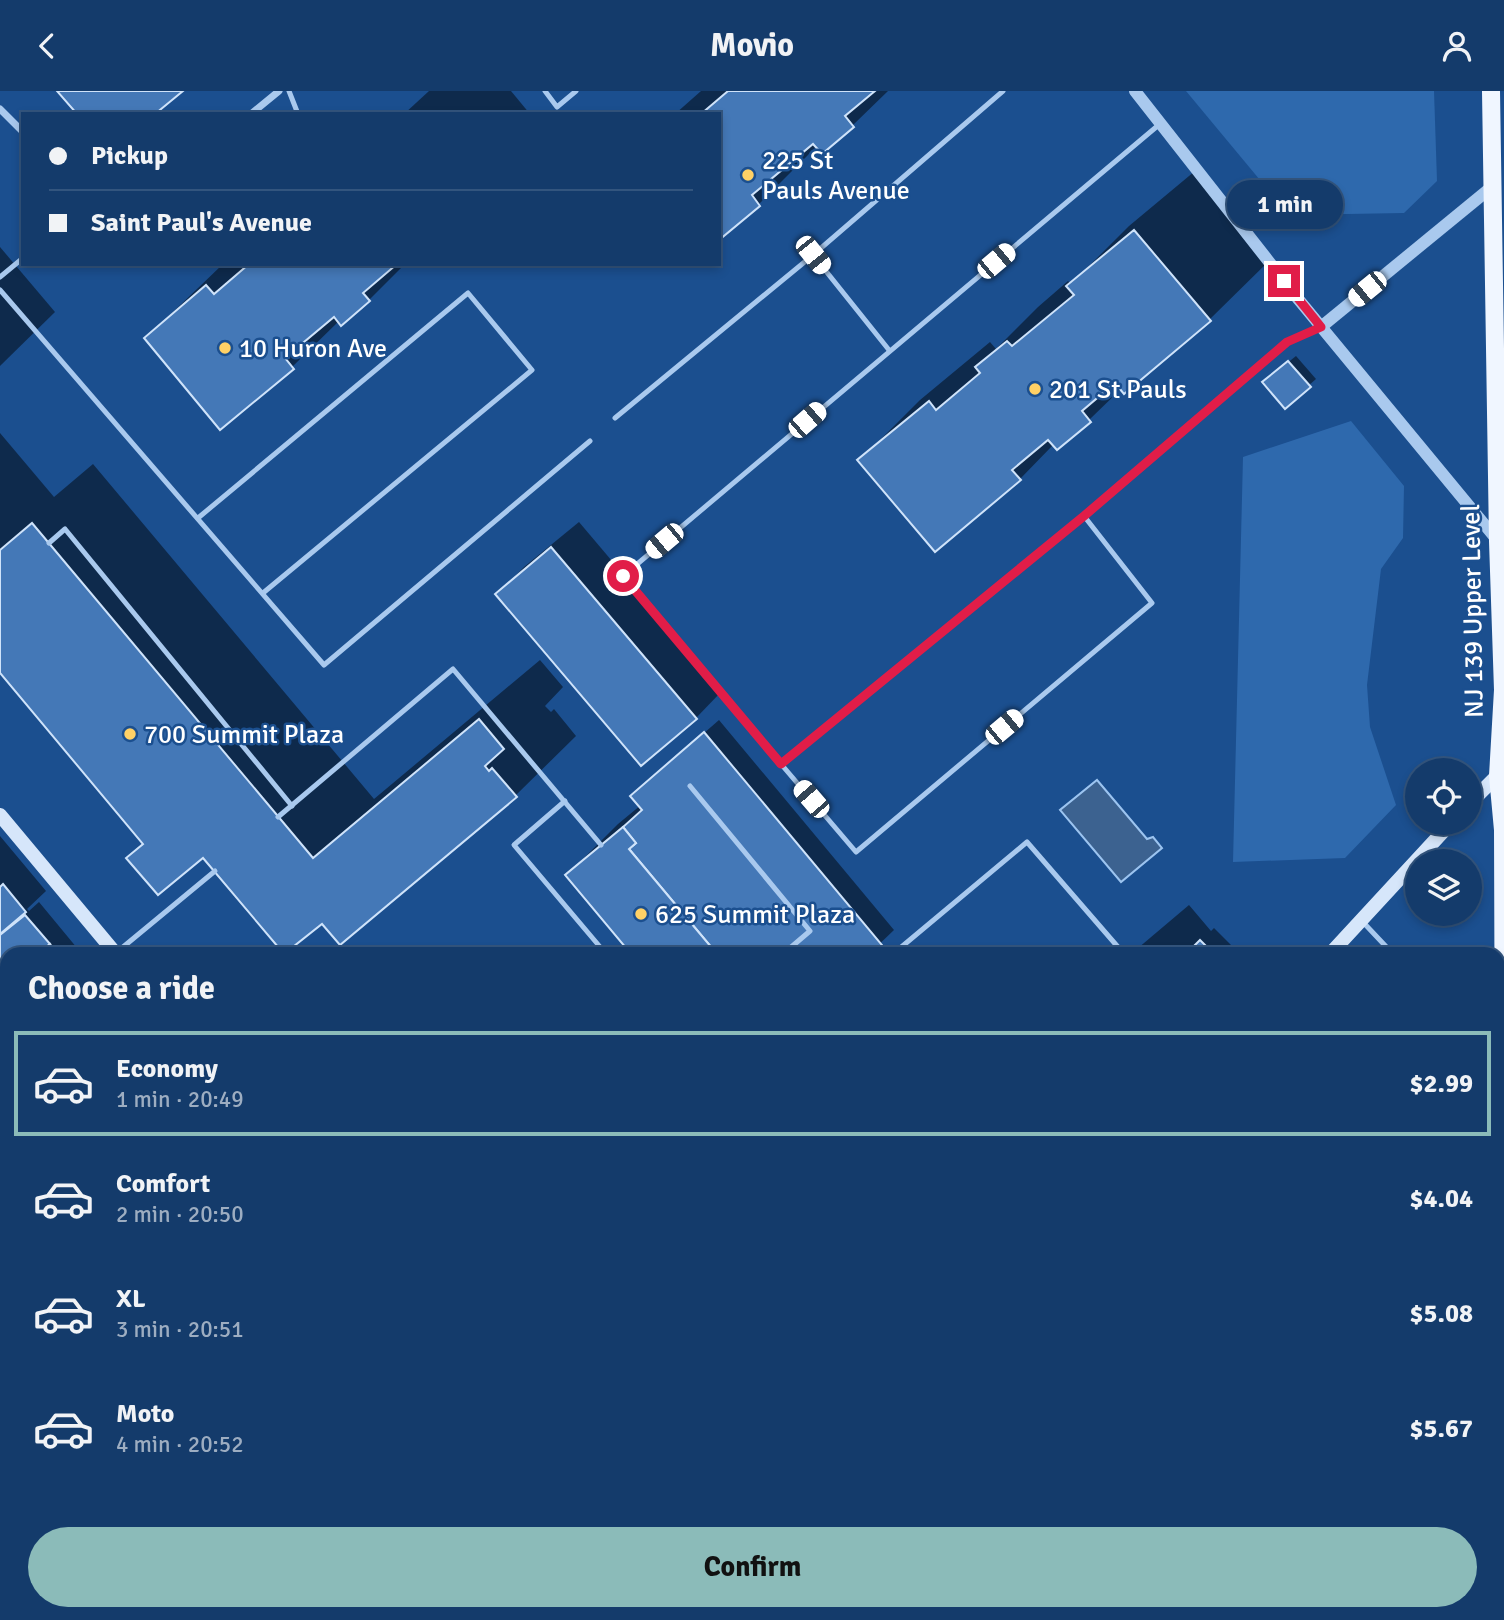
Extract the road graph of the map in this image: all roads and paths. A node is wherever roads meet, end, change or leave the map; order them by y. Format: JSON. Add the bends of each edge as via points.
{"nodes":[{"id":1,"x":279,"y":91,"type":"edge"},
{"id":2,"x":289,"y":91,"type":"edge"},
{"id":3,"x":545,"y":91,"type":"edge"},
{"id":4,"x":576,"y":91,"type":"edge"},
{"id":5,"x":1003,"y":91,"type":"edge"},
{"id":6,"x":1135,"y":91,"type":"edge"},
{"id":7,"x":1491,"y":91,"type":"edge"},
{"id":8,"x":0,"y":109,"type":"edge"},
{"id":9,"x":253,"y":112,"type":"edge"},
{"id":10,"x":297,"y":112,"type":"edge"},
{"id":11,"x":1161,"y":123,"type":"junction"},
{"id":12,"x":21,"y":130,"type":"edge"},
{"id":13,"x":1493,"y":185,"type":"junction"},
{"id":14,"x":813,"y":255,"type":"junction"},
{"id":15,"x":21,"y":260,"type":"edge"},
{"id":16,"x":0,"y":277,"type":"edge"},
{"id":17,"x":0,"y":290,"type":"edge"},
{"id":18,"x":1321,"y":327,"type":"junction"},
{"id":19,"x":889,"y":350,"type":"junction"},
{"id":20,"x":615,"y":418,"type":"dead end"},
{"id":21,"x":590,"y":441,"type":"dead end"},
{"id":22,"x":1084,"y":516,"type":"junction"},
{"id":23,"x":198,"y":518,"type":"junction"},
{"id":24,"x":48,"y":543,"type":"dead end"},
{"id":25,"x":1501,"y":544,"type":"edge"},
{"id":26,"x":263,"y":593,"type":"junction"},
{"id":27,"x":781,"y":764,"type":"junction"},
{"id":28,"x":1501,"y":773,"type":"edge"},
{"id":29,"x":691,"y":786,"type":"dead end"},
{"id":30,"x":1482,"y":791,"type":"edge"},
{"id":31,"x":565,"y":801,"type":"junction"},
{"id":32,"x":292,"y":806,"type":"junction"},
{"id":33,"x":0,"y":815,"type":"edge"},
{"id":34,"x":278,"y":817,"type":"dead end"},
{"id":35,"x":1440,"y":835,"type":"edge"},
{"id":36,"x":601,"y":845,"type":"dead end"},
{"id":37,"x":215,"y":871,"type":"dead end"},
{"id":38,"x":1361,"y":920,"type":"junction"},
{"id":39,"x":111,"y":947,"type":"edge"},
{"id":40,"x":123,"y":947,"type":"edge"},
{"id":41,"x":600,"y":947,"type":"edge"},
{"id":42,"x":791,"y":947,"type":"edge"},
{"id":43,"x":901,"y":947,"type":"edge"},
{"id":44,"x":1118,"y":947,"type":"edge"},
{"id":45,"x":1336,"y":947,"type":"edge"},
{"id":46,"x":1386,"y":947,"type":"edge"},
{"id":47,"x":1503,"y":947,"type":"edge"}],
"edges":[{"from":1,"to":9,"type":"street"},
{"from":2,"to":10,"type":"lane"},
{"from":3,"to":4,"type":"lane","via":[[557,107]]},
{"from":5,"to":14,"type":"lane"},
{"from":6,"to":11,"type":"street"},
{"from":7,"to":13,"type":"main road","name":"NJ 139 Upper Level"},
{"from":8,"to":12,"type":"street"},
{"from":11,"to":18,"type":"street"},
{"from":11,"to":19,"type":"lane"},
{"from":13,"to":18,"type":"street"},
{"from":13,"to":25,"type":"main road","name":"NJ 139 Upper Level"},
{"from":14,"to":19,"type":"lane"},
{"from":14,"to":20,"type":"lane"},
{"from":15,"to":16,"type":"lane"},
{"from":17,"to":23,"type":"lane"},
{"from":18,"to":22,"type":"lane","via":[[1287,342]]},
{"from":18,"to":25,"type":"street"},
{"from":19,"to":27,"type":"lane","via":[[623,576]]},
{"from":21,"to":26,"type":"lane","via":[[324,665]]},
{"from":22,"to":27,"type":"lane"},
{"from":22,"to":27,"type":"lane","via":[[1152,603],[856,852]]},
{"from":23,"to":26,"type":"lane"},
{"from":23,"to":26,"type":"lane","via":[[468,293],[532,370]]},
{"from":24,"to":32,"type":"lane","via":[[65,529]]},
{"from":25,"to":28,"type":"main road","name":"NJ 139 Upper Level"},
{"from":28,"to":30,"type":"main road"},
{"from":28,"to":47,"type":"main road","name":"NJ 139 Upper Level"},
{"from":29,"to":42,"type":"lane","via":[[810,931]]},
{"from":31,"to":32,"type":"lane","via":[[453,669]]},
{"from":31,"to":36,"type":"lane"},
{"from":31,"to":41,"type":"lane","via":[[514,845]]},
{"from":32,"to":34,"type":"lane"},
{"from":33,"to":39,"type":"main road"},
{"from":35,"to":38,"type":"main road"},
{"from":37,"to":40,"type":"lane"},
{"from":38,"to":45,"type":"main road"},
{"from":38,"to":46,"type":"lane"},
{"from":43,"to":44,"type":"lane","via":[[1027,842]]}]}
